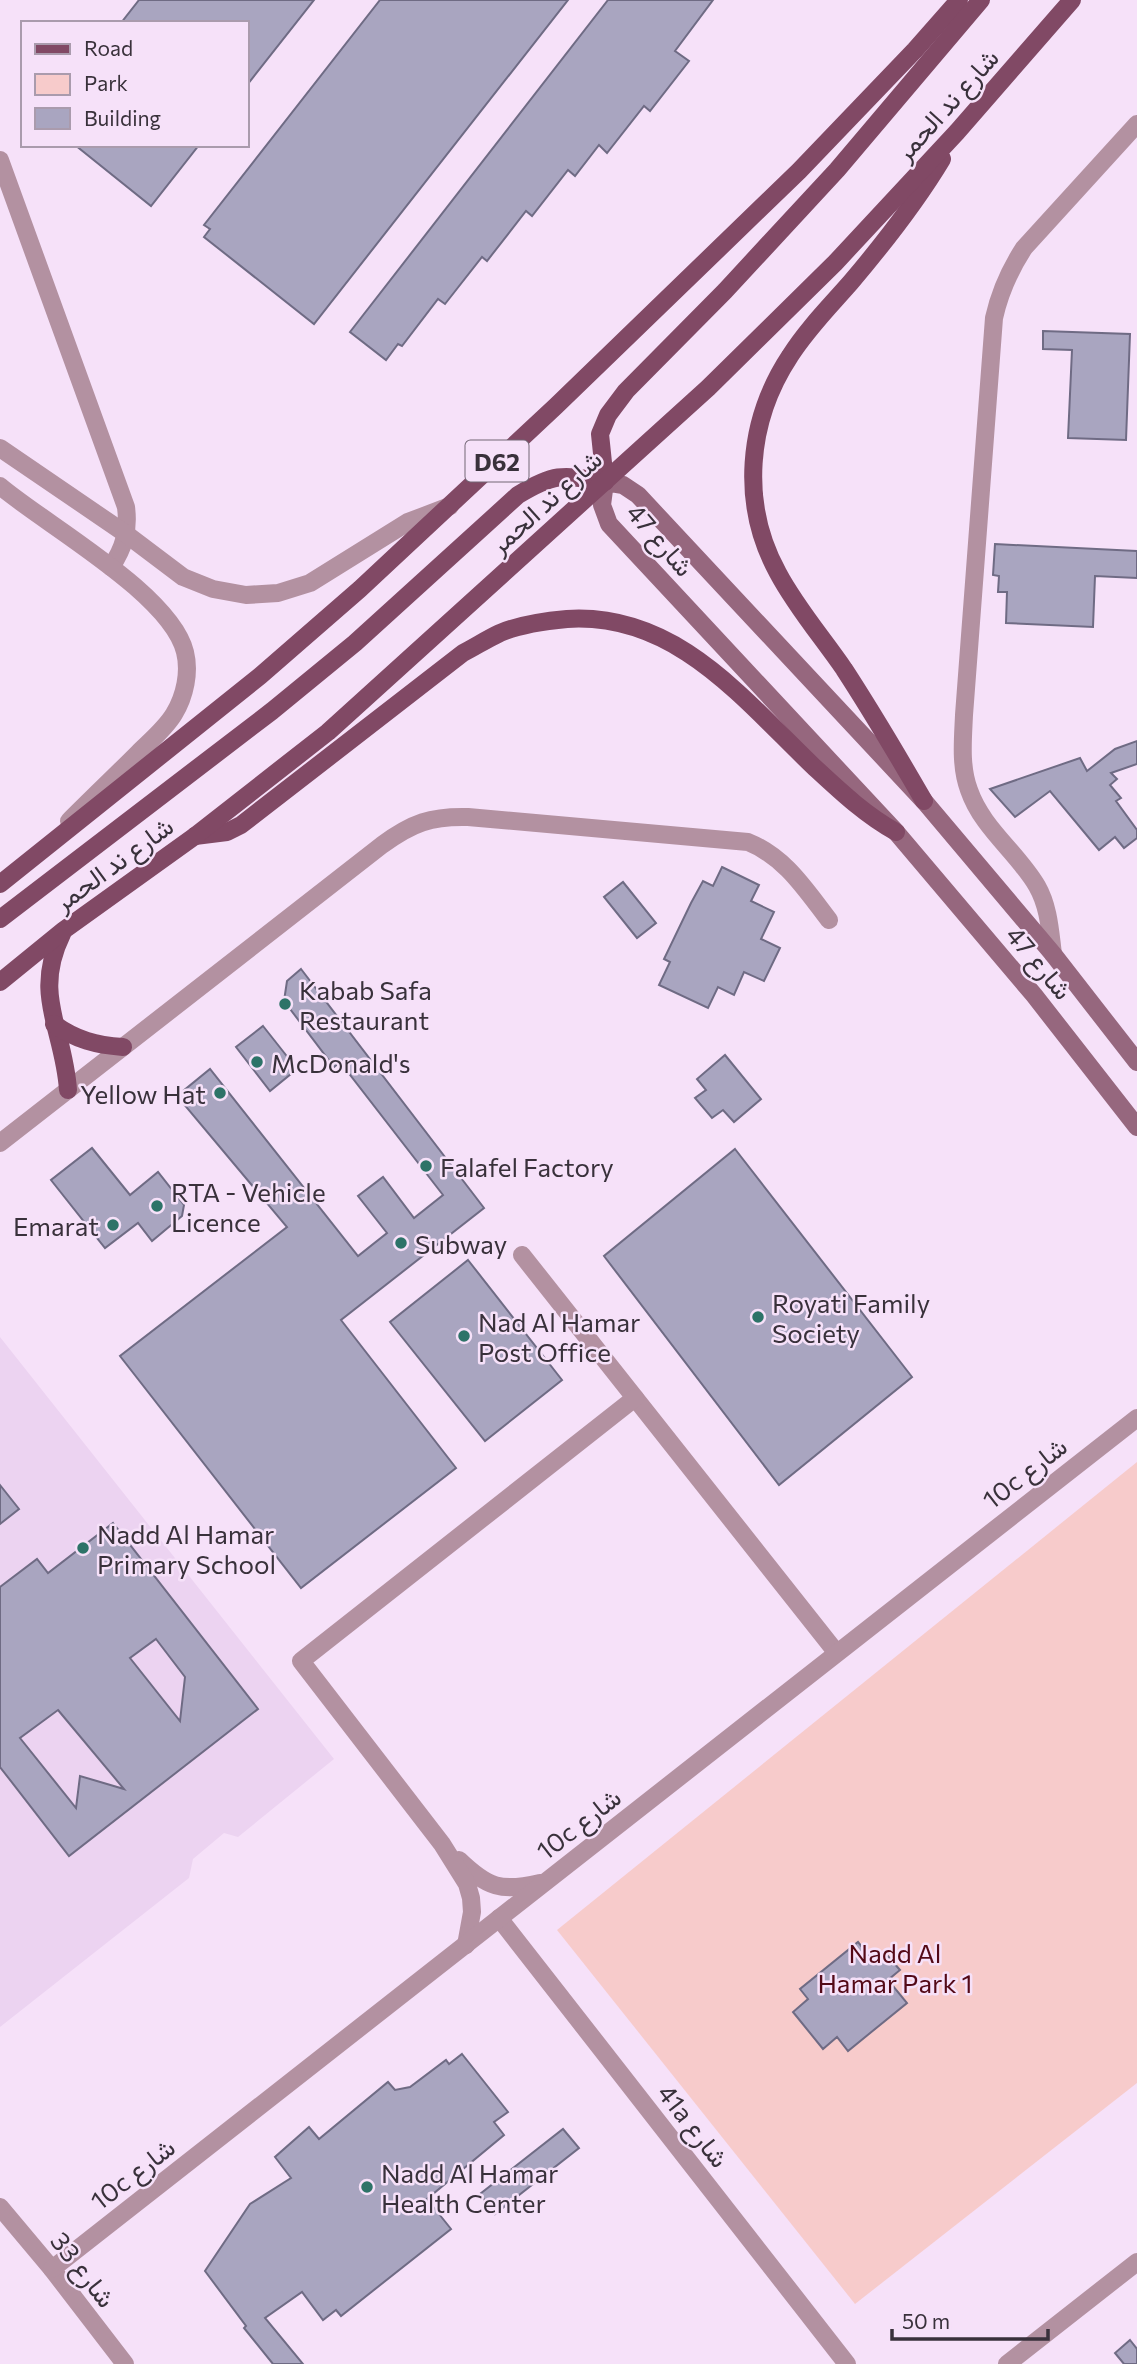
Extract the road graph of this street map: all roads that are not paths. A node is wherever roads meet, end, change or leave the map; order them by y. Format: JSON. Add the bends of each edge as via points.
{"nodes":[{"id":1,"x":959,"y":0,"type":"edge"},
{"id":2,"x":982,"y":0,"type":"edge"},
{"id":3,"x":1072,"y":0,"type":"edge"},
{"id":4,"x":1137,"y":124,"type":"edge"},
{"id":5,"x":957,"y":132,"type":"junction"},
{"id":6,"x":0,"y":160,"type":"edge"},
{"id":7,"x":0,"y":448,"type":"edge"},
{"id":8,"x":605,"y":482,"type":"junction"},
{"id":9,"x":0,"y":486,"type":"edge"},
{"id":10,"x":450,"y":506,"type":"junction"},
{"id":11,"x":126,"y":534,"type":"junction"},
{"id":12,"x":111,"y":567,"type":"junction"},
{"id":13,"x":924,"y":801,"type":"junction"},
{"id":14,"x":896,"y":832,"type":"junction"},
{"id":15,"x":195,"y":836,"type":"junction"},
{"id":16,"x":25,"y":864,"type":"junction"},
{"id":17,"x":0,"y":884,"type":"edge"},
{"id":18,"x":0,"y":919,"type":"edge"},
{"id":19,"x":829,"y":920,"type":"dead end"},
{"id":20,"x":64,"y":930,"type":"junction"},
{"id":21,"x":1053,"y":954,"type":"junction"},
{"id":22,"x":0,"y":982,"type":"edge"},
{"id":23,"x":54,"y":1024,"type":"junction"},
{"id":24,"x":123,"y":1047,"type":"junction"},
{"id":25,"x":1137,"y":1062,"type":"edge"},
{"id":26,"x":68,"y":1090,"type":"junction"},
{"id":27,"x":1137,"y":1127,"type":"edge"},
{"id":28,"x":0,"y":1143,"type":"edge"},
{"id":29,"x":522,"y":1255,"type":"dead end"},
{"id":30,"x":635,"y":1398,"type":"junction"},
{"id":31,"x":1137,"y":1418,"type":"edge"},
{"id":32,"x":836,"y":1652,"type":"junction"},
{"id":33,"x":442,"y":1844,"type":"junction"},
{"id":34,"x":547,"y":1882,"type":"junction"},
{"id":35,"x":499,"y":1918,"type":"junction"},
{"id":36,"x":466,"y":1945,"type":"junction"},
{"id":37,"x":0,"y":2207,"type":"edge"},
{"id":38,"x":1137,"y":2262,"type":"edge"},
{"id":39,"x":52,"y":2269,"type":"junction"},
{"id":40,"x":125,"y":2364,"type":"edge"},
{"id":41,"x":848,"y":2364,"type":"edge"},
{"id":42,"x":1007,"y":2364,"type":"edge"}],
"edges":[{"from":1,"to":10,"type":"main road","name":"شارع ند الحمر","number":"D62","via":[[799,171]]},
{"from":2,"to":8,"type":"main road","via":[[837,170],[626,391],[600,433]]},
{"from":3,"to":5,"type":"main road","name":"شارع ند الحمر"},
{"from":4,"to":21,"type":"street","via":[[1024,248],[1000,293],[994,318],[963,765],[977,809],[1037,887]]},
{"from":5,"to":8,"type":"main road","name":"شارع ند الحمر","via":[[772,327]]},
{"from":5,"to":13,"type":"main road","via":[[900,224],[790,354],[759,424],[752,475],[764,541],[777,572],[863,698]]},
{"from":6,"to":11,"type":"street","via":[[122,494]]},
{"from":7,"to":11,"type":"street"},
{"from":8,"to":13,"type":"street","name":"شارع 47","via":[[623,485],[638,495]]},
{"from":8,"to":14,"type":"street","name":"شارع 47","via":[[602,505],[609,524]]},
{"from":8,"to":15,"type":"main road","name":"شارع ند الحمر","via":[[328,732]]},
{"from":8,"to":18,"type":"main road","via":[[559,475],[518,495],[272,712]]},
{"from":9,"to":12,"type":"street"},
{"from":10,"to":11,"type":"street","via":[[408,522],[310,583],[278,593],[213,590],[183,577]]},
{"from":10,"to":16,"type":"main road","name":"شارع ند الحمر","number":"D62","via":[[260,676]]},
{"from":11,"to":12,"type":"street"},
{"from":12,"to":16,"type":"street","via":[[176,633],[185,652],[183,695],[159,732]]},
{"from":13,"to":21,"type":"street","name":"شارع 47"},
{"from":14,"to":15,"type":"main road","via":[[861,811],[695,656],[637,627],[586,618],[543,621],[501,633],[463,653],[241,825],[211,836]]},
{"from":14,"to":27,"type":"street","name":"شارع 47","via":[[1034,995]]},
{"from":15,"to":20,"type":"main road","name":"شارع ند الحمر"},
{"from":16,"to":17,"type":"main road","name":"شارع ند الحمر","number":"D62"},
{"from":19,"to":24,"type":"street","via":[[780,860],[757,845],[444,816],[401,831]]},
{"from":20,"to":22,"type":"main road","name":"شارع ند الحمر"},
{"from":20,"to":23,"type":"main road","via":[[50,966]]},
{"from":21,"to":25,"type":"street","name":"شارع 47"},
{"from":23,"to":24,"type":"main road","via":[[86,1042]]},
{"from":23,"to":26,"type":"main road"},
{"from":24,"to":26,"type":"street"},
{"from":26,"to":28,"type":"street"},
{"from":29,"to":30,"type":"street"},
{"from":30,"to":32,"type":"street"},
{"from":30,"to":33,"type":"street","via":[[301,1661]]},
{"from":31,"to":32,"type":"street","name":"10c شارع"},
{"from":32,"to":34,"type":"street","name":"10c شارع"},
{"from":33,"to":34,"type":"street","via":[[482,1881],[496,1887]]},
{"from":33,"to":36,"type":"street","via":[[471,1898]]},
{"from":34,"to":35,"type":"street","name":"10c شارع"},
{"from":35,"to":36,"type":"street","name":"10c شارع"},
{"from":35,"to":41,"type":"street","name":"41a شارع"},
{"from":36,"to":39,"type":"street","name":"10c شارع"},
{"from":37,"to":39,"type":"street","name":"شارع 33"},
{"from":38,"to":42,"type":"street"},
{"from":39,"to":40,"type":"street","name":"شارع 33"}]}
